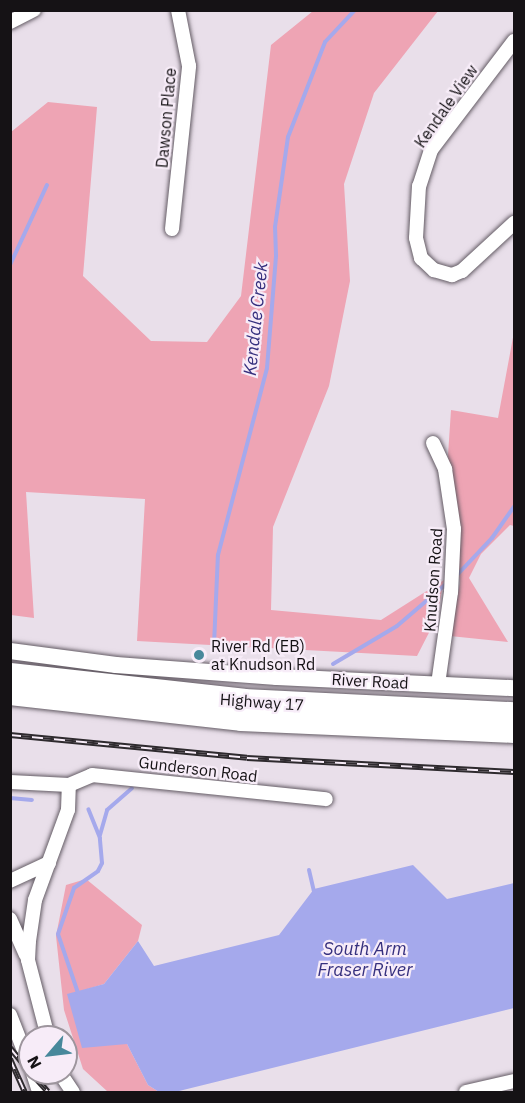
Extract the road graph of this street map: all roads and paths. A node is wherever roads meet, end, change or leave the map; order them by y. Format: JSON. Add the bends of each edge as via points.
{"nodes":[{"id":1,"x":34,"y":10,"type":"edge"},
{"id":2,"x":178,"y":10,"type":"edge"},
{"id":3,"x":10,"y":22,"type":"edge"},
{"id":4,"x":514,"y":41,"type":"edge"},
{"id":5,"x":514,"y":223,"type":"edge"},
{"id":6,"x":172,"y":229,"type":"dead end"},
{"id":7,"x":433,"y":444,"type":"dead end"},
{"id":8,"x":10,"y":651,"type":"edge"},
{"id":9,"x":10,"y":675,"type":"edge"},
{"id":10,"x":438,"y":685,"type":"junction"},
{"id":11,"x":514,"y":688,"type":"edge"},
{"id":12,"x":10,"y":693,"type":"edge"},
{"id":13,"x":514,"y":714,"type":"edge"},
{"id":14,"x":514,"y":731,"type":"edge"},
{"id":15,"x":10,"y":782,"type":"edge"},
{"id":16,"x":69,"y":785,"type":"junction"},
{"id":17,"x":326,"y":799,"type":"dead end"},
{"id":18,"x":48,"y":863,"type":"junction"},
{"id":19,"x":10,"y":881,"type":"edge"},
{"id":20,"x":10,"y":919,"type":"edge"},
{"id":21,"x":28,"y":960,"type":"junction"},
{"id":22,"x":10,"y":1015,"type":"edge"},
{"id":23,"x":45,"y":1025,"type":"edge"},
{"id":24,"x":18,"y":1035,"type":"edge"},
{"id":25,"x":514,"y":1081,"type":"edge"},
{"id":26,"x":466,"y":1092,"type":"edge"}],
"edges":[{"from":1,"to":3,"type":"street"},
{"from":2,"to":6,"type":"street","name":"Dawson Place","via":[[189,66]]},
{"from":4,"to":5,"type":"street","name":"Kendale View","via":[[431,150],[419,186],[416,238],[421,258],[434,270],[452,275],[462,271]]},
{"from":7,"to":10,"type":"street","name":"Knudson Road","via":[[445,469],[454,529],[451,592]]},
{"from":8,"to":10,"type":"street","name":"River Road","via":[[116,665]]},
{"from":9,"to":13,"type":"highway","name":"Highway 17","via":[[244,701]]},
{"from":10,"to":11,"type":"street","name":"River Road"},
{"from":12,"to":14,"type":"highway","name":"Highway 17","via":[[241,719]]},
{"from":15,"to":16,"type":"street"},
{"from":16,"to":17,"type":"street","name":"Gunderson Road","via":[[92,775]]},
{"from":16,"to":18,"type":"street","via":[[68,810]]},
{"from":18,"to":19,"type":"street"},
{"from":18,"to":21,"type":"street","via":[[35,900]]},
{"from":20,"to":21,"type":"street"},
{"from":21,"to":23,"type":"street"},
{"from":22,"to":24,"type":"street"},
{"from":25,"to":26,"type":"street"}]}
